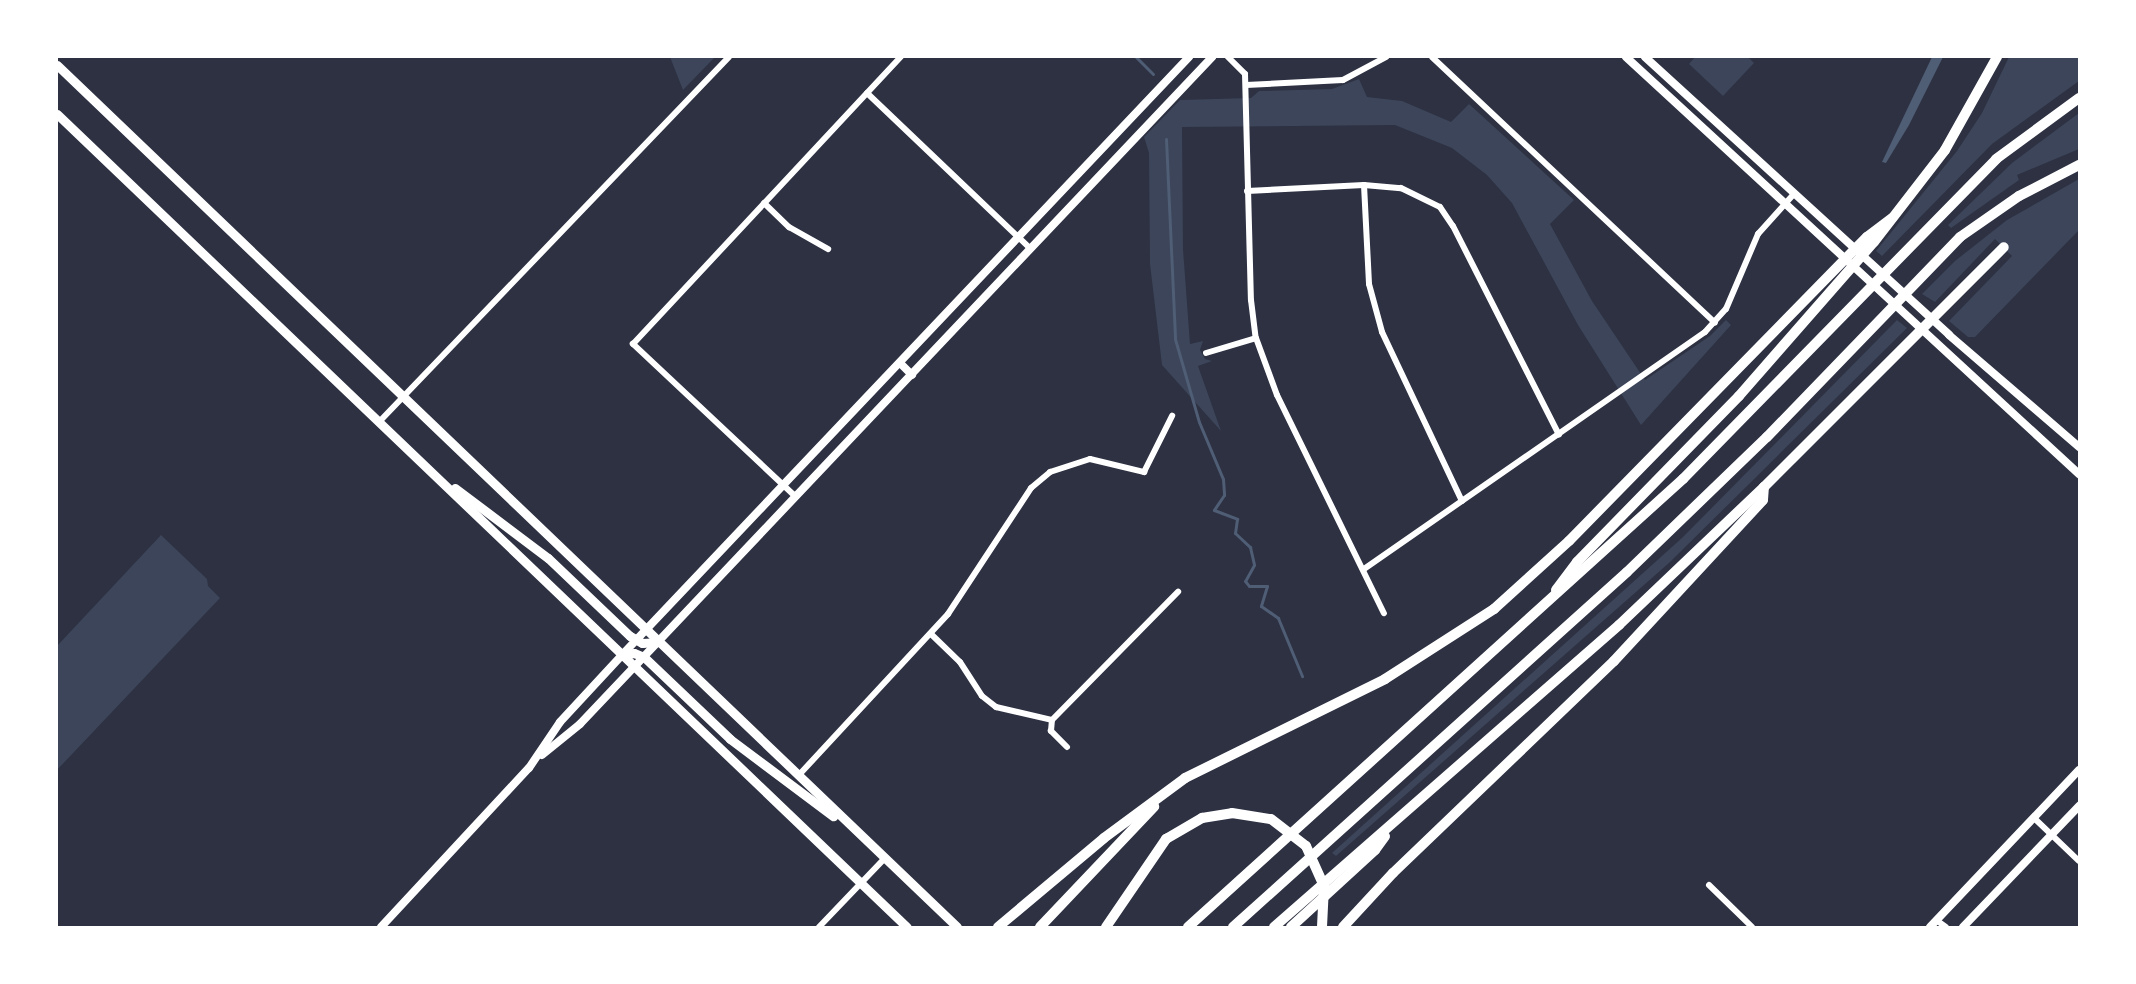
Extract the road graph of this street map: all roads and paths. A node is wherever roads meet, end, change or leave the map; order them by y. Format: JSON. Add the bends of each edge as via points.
{"nodes":[{"id":1,"x":729,"y":57,"type":"edge"},
{"id":2,"x":901,"y":57,"type":"edge"},
{"id":3,"x":1189,"y":57,"type":"edge"},
{"id":4,"x":1212,"y":57,"type":"edge"},
{"id":5,"x":1227,"y":57,"type":"edge"},
{"id":6,"x":1386,"y":57,"type":"edge"},
{"id":7,"x":1432,"y":57,"type":"edge"},
{"id":8,"x":1626,"y":57,"type":"edge"},
{"id":9,"x":1645,"y":57,"type":"edge"},
{"id":10,"x":1997,"y":57,"type":"edge"},
{"id":11,"x":57,"y":65,"type":"edge"},
{"id":12,"x":1246,"y":85,"type":"junction"},
{"id":13,"x":867,"y":93,"type":"junction"},
{"id":14,"x":2079,"y":98,"type":"edge"},
{"id":15,"x":57,"y":114,"type":"edge"},
{"id":16,"x":2079,"y":165,"type":"edge"},
{"id":17,"x":1365,"y":185,"type":"junction"},
{"id":18,"x":1247,"y":191,"type":"junction"},
{"id":19,"x":1793,"y":195,"type":"junction"},
{"id":20,"x":764,"y":203,"type":"junction"},
{"id":21,"x":1784,"y":205,"type":"junction"},
{"id":22,"x":1892,"y":218,"type":"junction"},
{"id":23,"x":1018,"y":236,"type":"junction"},
{"id":24,"x":2004,"y":247,"type":"dead end"},
{"id":25,"x":828,"y":249,"type":"dead end"},
{"id":26,"x":1031,"y":249,"type":"junction"},
{"id":27,"x":1715,"y":323,"type":"junction"},
{"id":28,"x":1256,"y":338,"type":"junction"},
{"id":29,"x":1206,"y":353,"type":"dead end"},
{"id":30,"x":900,"y":363,"type":"junction"},
{"id":31,"x":912,"y":375,"type":"junction"},
{"id":32,"x":2003,"y":382,"type":"junction"},
{"id":33,"x":1992,"y":394,"type":"junction"},
{"id":34,"x":404,"y":398,"type":"junction"},
{"id":35,"x":1172,"y":416,"type":"dead end"},
{"id":36,"x":380,"y":421,"type":"junction"},
{"id":37,"x":1559,"y":435,"type":"junction"},
{"id":38,"x":2079,"y":447,"type":"edge"},
{"id":39,"x":427,"y":467,"type":"junction"},
{"id":40,"x":2079,"y":474,"type":"edge"},
{"id":41,"x":784,"y":485,"type":"junction"},
{"id":42,"x":1764,"y":487,"type":"junction"},
{"id":43,"x":796,"y":497,"type":"junction"},
{"id":44,"x":1462,"y":501,"type":"junction"},
{"id":45,"x":1364,"y":569,"type":"junction"},
{"id":46,"x":698,"y":577,"type":"junction"},
{"id":47,"x":710,"y":589,"type":"junction"},
{"id":48,"x":1178,"y":592,"type":"dead end"},
{"id":49,"x":1545,"y":605,"type":"junction"},
{"id":50,"x":1384,"y":613,"type":"dead end"},
{"id":51,"x":647,"y":630,"type":"junction"},
{"id":52,"x":931,"y":634,"type":"junction"},
{"id":53,"x":636,"y":640,"type":"junction"},
{"id":54,"x":660,"y":642,"type":"junction"},
{"id":55,"x":622,"y":655,"type":"junction"},
{"id":56,"x":644,"y":657,"type":"junction"},
{"id":57,"x":634,"y":667,"type":"junction"},
{"id":58,"x":1052,"y":720,"type":"junction"},
{"id":59,"x":1067,"y":747,"type":"dead end"},
{"id":60,"x":535,"y":761,"type":"junction"},
{"id":61,"x":2079,"y":770,"type":"edge"},
{"id":62,"x":798,"y":776,"type":"junction"},
{"id":63,"x":1185,"y":778,"type":"junction"},
{"id":64,"x":2079,"y":806,"type":"edge"},
{"id":65,"x":2034,"y":818,"type":"junction"},
{"id":66,"x":1396,"y":821,"type":"junction"},
{"id":67,"x":2051,"y":835,"type":"junction"},
{"id":68,"x":862,"y":836,"type":"junction"},
{"id":69,"x":885,"y":858,"type":"junction"},
{"id":70,"x":2079,"y":861,"type":"edge"},
{"id":71,"x":861,"y":881,"type":"junction"},
{"id":72,"x":1709,"y":885,"type":"dead end"},
{"id":73,"x":1323,"y":922,"type":"edge"},
{"id":74,"x":1933,"y":924,"type":"edge"},
{"id":75,"x":381,"y":927,"type":"edge"},
{"id":76,"x":819,"y":927,"type":"edge"},
{"id":77,"x":907,"y":927,"type":"edge"},
{"id":78,"x":957,"y":927,"type":"edge"},
{"id":79,"x":998,"y":927,"type":"edge"},
{"id":80,"x":1041,"y":927,"type":"edge"},
{"id":81,"x":1106,"y":927,"type":"edge"},
{"id":82,"x":1188,"y":927,"type":"edge"},
{"id":83,"x":1233,"y":927,"type":"edge"},
{"id":84,"x":1274,"y":927,"type":"edge"},
{"id":85,"x":1291,"y":927,"type":"edge"},
{"id":86,"x":1343,"y":927,"type":"edge"},
{"id":87,"x":1752,"y":927,"type":"edge"},
{"id":88,"x":1946,"y":927,"type":"edge"},
{"id":89,"x":1964,"y":927,"type":"edge"}],
"edges":[{"from":1,"to":34,"type":"street"},
{"from":2,"to":13,"type":"street"},
{"from":3,"to":23,"type":"street"},
{"from":4,"to":26,"type":"street"},
{"from":5,"to":12,"type":"street","via":[[1245,74]]},
{"from":6,"to":12,"type":"street","via":[[1342,80]]},
{"from":7,"to":27,"type":"street"},
{"from":8,"to":21,"type":"street"},
{"from":9,"to":19,"type":"street"},
{"from":10,"to":22,"type":"highway","via":[[1945,150]]},
{"from":11,"to":34,"type":"main road"},
{"from":12,"to":18,"type":"street"},
{"from":13,"to":20,"type":"street"},
{"from":13,"to":23,"type":"street"},
{"from":14,"to":49,"type":"highway","via":[[1996,159],[1737,428]]},
{"from":15,"to":36,"type":"main road"},
{"from":16,"to":83,"type":"highway","via":[[2019,196],[1960,237],[1767,437],[1627,572]]},
{"from":17,"to":18,"type":"street"},
{"from":17,"to":37,"type":"street","via":[[1401,188],[1440,207],[1454,226]]},
{"from":17,"to":44,"type":"street","via":[[1369,284],[1382,332]]},
{"from":18,"to":28,"type":"street"},
{"from":19,"to":21,"type":"street"},
{"from":19,"to":32,"type":"street"},
{"from":20,"to":25,"type":"street","via":[[789,227]]},
{"from":20,"to":41,"type":"street","via":[[633,344]]},
{"from":21,"to":27,"type":"street","via":[[1758,234],[1731,300]]},
{"from":21,"to":33,"type":"street"},
{"from":22,"to":49,"type":"highway","via":[[1739,396],[1577,562]]},
{"from":22,"to":63,"type":"highway","via":[[1867,237],[1569,541],[1494,609],[1385,679]]},
{"from":23,"to":26,"type":"street"},
{"from":23,"to":30,"type":"street"},
{"from":24,"to":42,"type":"highway"},
{"from":26,"to":31,"type":"street"},
{"from":27,"to":37,"type":"street"},
{"from":28,"to":29,"type":"street"},
{"from":28,"to":45,"type":"street","via":[[1281,405]]},
{"from":30,"to":31,"type":"street"},
{"from":30,"to":41,"type":"street"},
{"from":31,"to":43,"type":"street"},
{"from":32,"to":33,"type":"street"},
{"from":32,"to":38,"type":"street"},
{"from":33,"to":40,"type":"street"},
{"from":34,"to":36,"type":"street"},
{"from":34,"to":51,"type":"main road"},
{"from":35,"to":52,"type":"street","via":[[1144,472],[1090,459],[1050,472],[1024,495],[963,595]]},
{"from":36,"to":39,"type":"main road"},
{"from":37,"to":44,"type":"street"},
{"from":39,"to":53,"type":"main road","via":[[548,558]]},
{"from":39,"to":55,"type":"main road"},
{"from":41,"to":43,"type":"street"},
{"from":41,"to":46,"type":"street"},
{"from":42,"to":66,"type":"highway","via":[[1619,625]]},
{"from":42,"to":86,"type":"highway","via":[[1763,500],[1614,661],[1393,873]]},
{"from":43,"to":47,"type":"street"},
{"from":44,"to":45,"type":"street"},
{"from":45,"to":50,"type":"street"},
{"from":46,"to":47,"type":"street"},
{"from":46,"to":51,"type":"street"},
{"from":47,"to":54,"type":"street"},
{"from":48,"to":58,"type":"street"},
{"from":49,"to":82,"type":"highway"},
{"from":51,"to":53,"type":"street"},
{"from":51,"to":54,"type":"main road"},
{"from":52,"to":58,"type":"street","via":[[960,662],[982,696],[996,707]]},
{"from":52,"to":62,"type":"street"},
{"from":53,"to":54,"type":"main road"},
{"from":53,"to":55,"type":"street"},
{"from":54,"to":56,"type":"street"},
{"from":54,"to":62,"type":"main road"},
{"from":55,"to":56,"type":"main road","via":[[634,653]]},
{"from":55,"to":57,"type":"main road"},
{"from":55,"to":60,"type":"street","via":[[560,722]]},
{"from":56,"to":57,"type":"street"},
{"from":56,"to":68,"type":"main road","via":[[730,739]]},
{"from":57,"to":60,"type":"street","via":[[580,724]]},
{"from":57,"to":71,"type":"main road"},
{"from":58,"to":59,"type":"street","via":[[1051,731]]},
{"from":60,"to":75,"type":"street"},
{"from":61,"to":65,"type":"main road"},
{"from":62,"to":68,"type":"main road"},
{"from":63,"to":79,"type":"highway","via":[[1104,838]]},
{"from":63,"to":80,"type":"highway"},
{"from":64,"to":67,"type":"main road"},
{"from":65,"to":67,"type":"street"},
{"from":65,"to":74,"type":"main road"},
{"from":66,"to":84,"type":"highway"},
{"from":66,"to":85,"type":"highway","via":[[1375,850]]},
{"from":67,"to":70,"type":"street"},
{"from":67,"to":89,"type":"main road"},
{"from":68,"to":69,"type":"main road"},
{"from":69,"to":71,"type":"street"},
{"from":69,"to":78,"type":"main road"},
{"from":71,"to":76,"type":"street"},
{"from":71,"to":77,"type":"main road"},
{"from":72,"to":87,"type":"street"},
{"from":73,"to":81,"type":"highway","via":[[1325,891],[1311,854],[1290,831],[1261,816],[1212,815],[1176,831],[1155,852]]},
{"from":74,"to":88,"type":"street"}]}
